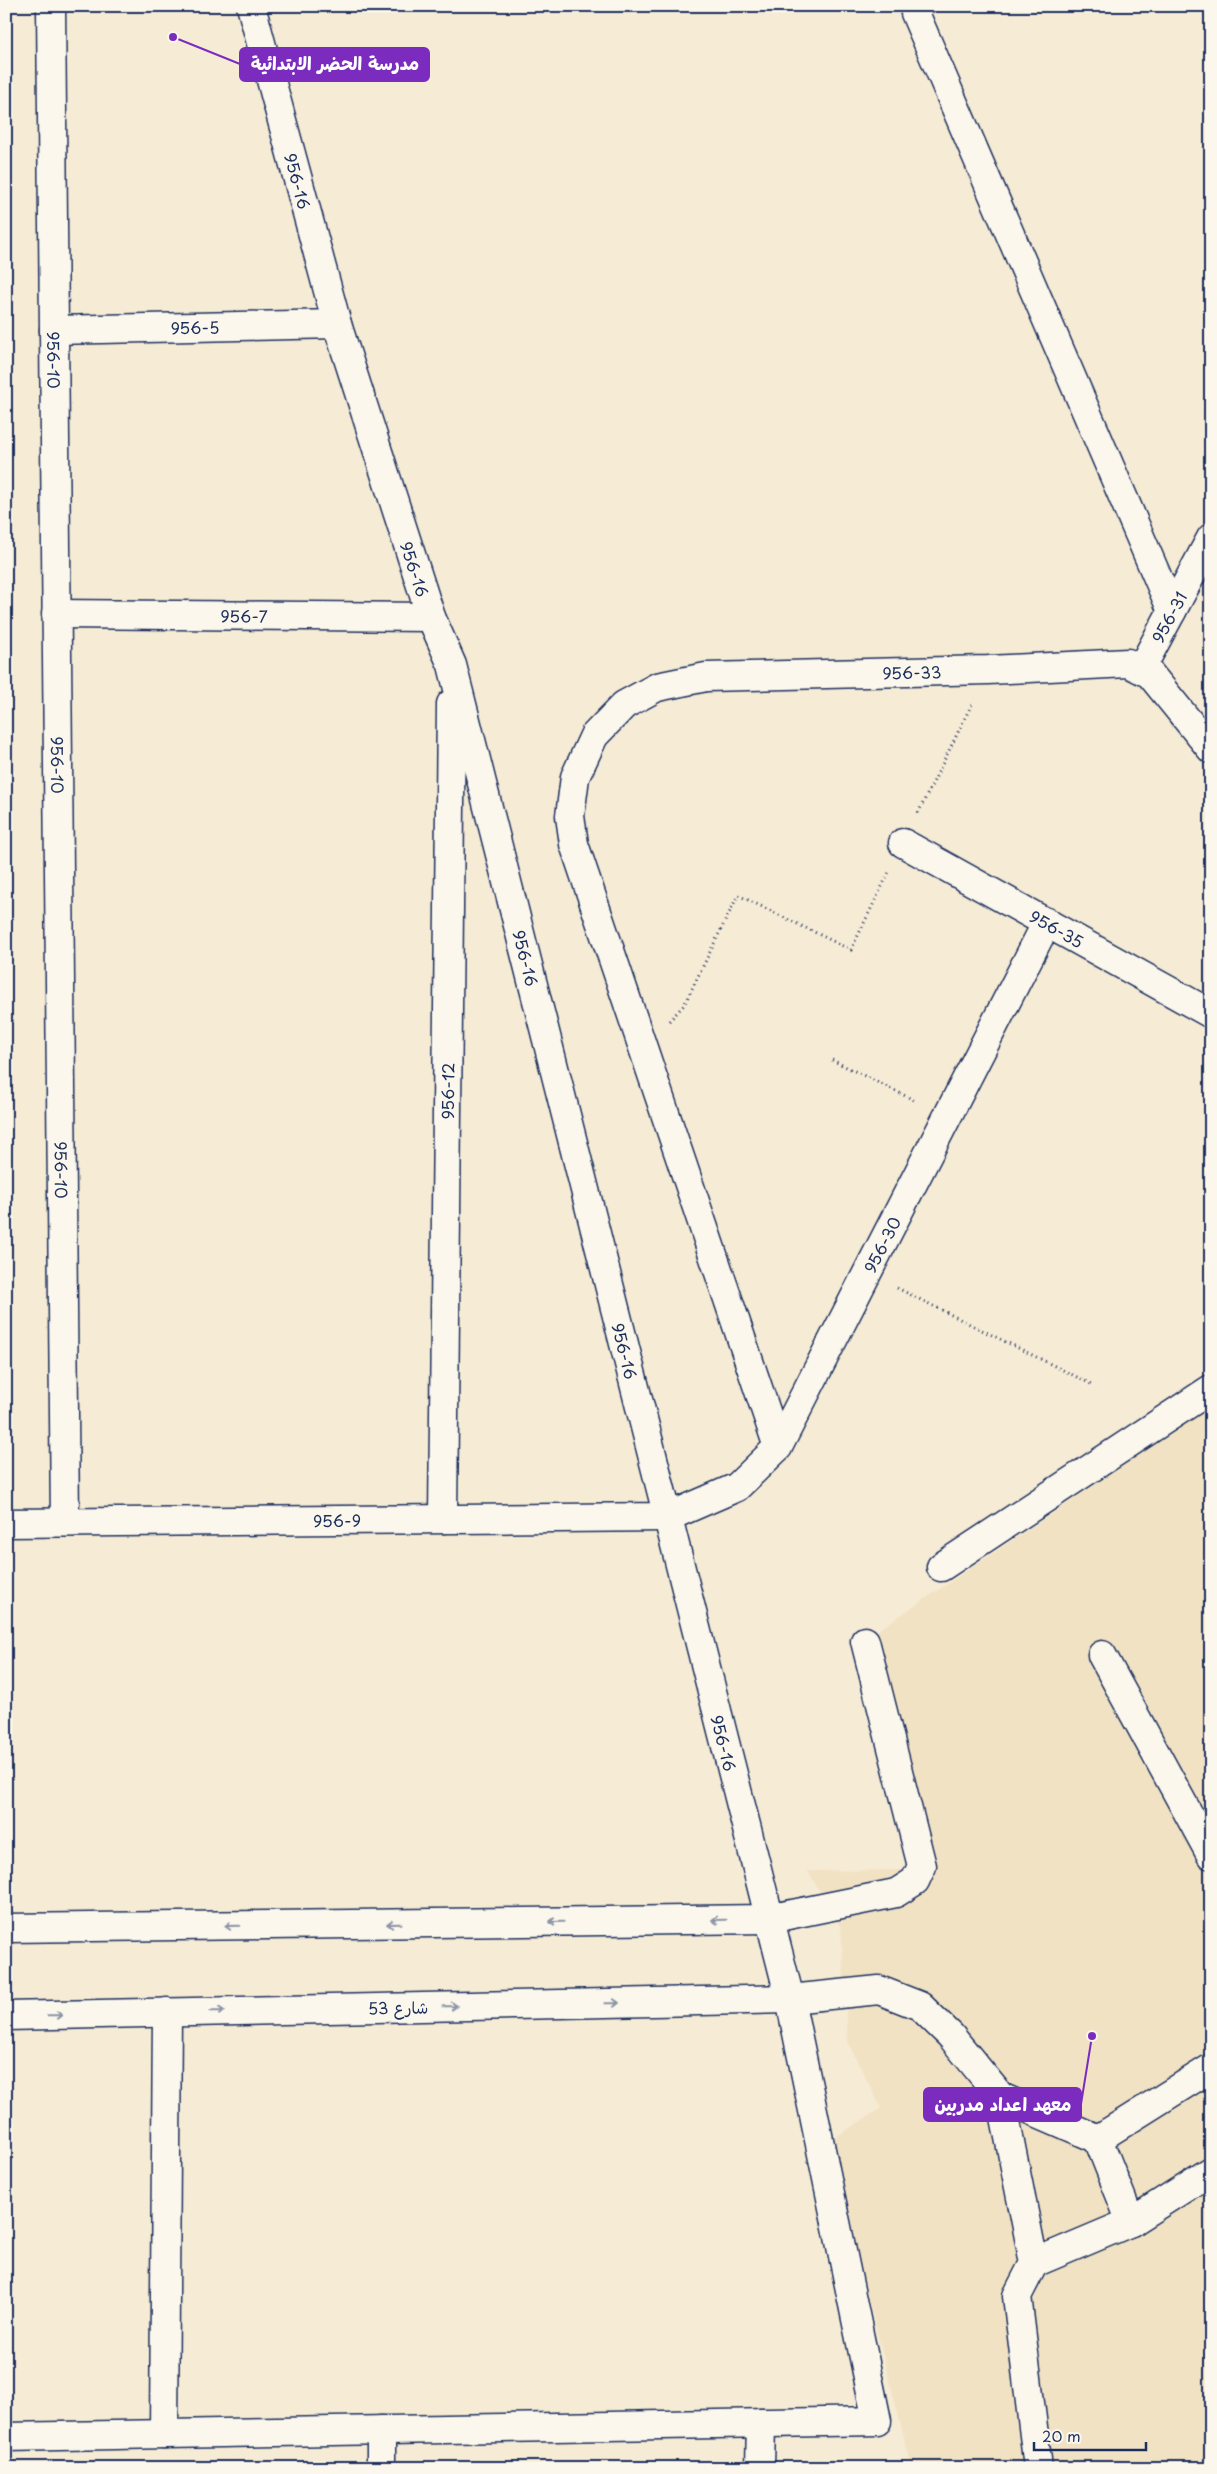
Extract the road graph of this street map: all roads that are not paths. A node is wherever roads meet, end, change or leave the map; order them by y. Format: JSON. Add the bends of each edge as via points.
{"nodes":[{"id":1,"x":51,"y":6,"type":"edge"},
{"id":2,"x":251,"y":6,"type":"edge"},
{"id":3,"x":916,"y":13,"type":"dead end"},
{"id":4,"x":337,"y":324,"type":"junction"},
{"id":5,"x":54,"y":330,"type":"junction"},
{"id":6,"x":1211,"y":538,"type":"edge"},
{"id":7,"x":1172,"y":611,"type":"junction"},
{"id":8,"x":56,"y":614,"type":"junction"},
{"id":9,"x":431,"y":617,"type":"junction"},
{"id":10,"x":452,"y":665,"type":"junction"},
{"id":11,"x":1141,"y":669,"type":"junction"},
{"id":12,"x":1211,"y":749,"type":"edge"},
{"id":13,"x":903,"y":843,"type":"road end"},
{"id":14,"x":1047,"y":922,"type":"junction"},
{"id":15,"x":1211,"y":1014,"type":"edge"},
{"id":16,"x":1211,"y":1389,"type":"edge"},
{"id":17,"x":778,"y":1447,"type":"junction"},
{"id":18,"x":668,"y":1517,"type":"junction"},
{"id":19,"x":443,"y":1519,"type":"junction"},
{"id":20,"x":65,"y":1522,"type":"junction"},
{"id":21,"x":6,"y":1523,"type":"edge"},
{"id":22,"x":941,"y":1568,"type":"dead end"},
{"id":23,"x":865,"y":1641,"type":"dead end"},
{"id":24,"x":1102,"y":1655,"type":"dead end"},
{"id":25,"x":1211,"y":1855,"type":"edge"},
{"id":26,"x":768,"y":1920,"type":"junction"},
{"id":27,"x":6,"y":1928,"type":"edge"},
{"id":28,"x":790,"y":1999,"type":"junction"},
{"id":29,"x":167,"y":2012,"type":"junction"},
{"id":30,"x":6,"y":2016,"type":"edge"},
{"id":31,"x":1211,"y":2068,"type":"edge"},
{"id":32,"x":1000,"y":2097,"type":"junction"},
{"id":33,"x":1098,"y":2139,"type":"junction"},
{"id":34,"x":1211,"y":2171,"type":"edge"},
{"id":35,"x":1132,"y":2222,"type":"junction"},
{"id":36,"x":1034,"y":2263,"type":"junction"},
{"id":37,"x":760,"y":2423,"type":"junction"},
{"id":38,"x":381,"y":2430,"type":"junction"},
{"id":39,"x":164,"y":2434,"type":"junction"},
{"id":40,"x":6,"y":2437,"type":"edge"},
{"id":41,"x":381,"y":2468,"type":"edge"},
{"id":42,"x":760,"y":2468,"type":"edge"},
{"id":43,"x":1038,"y":2468,"type":"edge"}],
"edges":[{"from":1,"to":5,"type":"street","name":"956-10"},
{"from":2,"to":4,"type":"street","name":"956-16"},
{"from":3,"to":7,"type":"street"},
{"from":4,"to":5,"type":"street","name":"956-5"},
{"from":4,"to":9,"type":"street","name":"956-16"},
{"from":5,"to":8,"type":"street","name":"956-10"},
{"from":6,"to":7,"type":"street","name":"956-31"},
{"from":7,"to":11,"type":"street","name":"956-31"},
{"from":8,"to":9,"type":"street","name":"956-7"},
{"from":8,"to":20,"type":"street","name":"956-10"},
{"from":9,"to":10,"type":"street","name":"956-16"},
{"from":10,"to":18,"type":"street","name":"956-16"},
{"from":10,"to":19,"type":"street","name":"956-12"},
{"from":11,"to":12,"type":"street","name":"956-33","via":[[1150,674]]},
{"from":11,"to":17,"type":"street","name":"956-33","via":[[1128,663],[706,677],[657,686],[624,705],[594,736],[575,777],[570,816],[574,844]]},
{"from":13,"to":14,"type":"street","name":"956-35"},
{"from":14,"to":15,"type":"street","name":"956-35"},
{"from":14,"to":17,"type":"street","name":"956-30"},
{"from":16,"to":22,"type":"street"},
{"from":17,"to":18,"type":"street","name":"956-30","via":[[737,1487]]},
{"from":18,"to":19,"type":"street","name":"956-9"},
{"from":18,"to":26,"type":"street","name":"956-16"},
{"from":19,"to":20,"type":"street","name":"956-9"},
{"from":20,"to":21,"type":"street","name":"956-9"},
{"from":23,"to":26,"type":"street","via":[[922,1866],[915,1881],[896,1893]]},
{"from":24,"to":25,"type":"street"},
{"from":26,"to":27,"type":"street","one_way":true},
{"from":26,"to":28,"type":"street","name":"956-16"},
{"from":29,"to":28,"type":"street","name":"شارع 53","one_way":true},
{"from":28,"to":32,"type":"street","name":"شارع 53","via":[[879,1990],[920,2006],[951,2036]]},
{"from":28,"to":37,"type":"street","name":"956-16","via":[[877,2420]]},
{"from":30,"to":29,"type":"street","name":"شارع 53","one_way":true},
{"from":29,"to":39,"type":"street"},
{"from":31,"to":33,"type":"street"},
{"from":32,"to":33,"type":"street"},
{"from":32,"to":36,"type":"street"},
{"from":33,"to":35,"type":"street"},
{"from":34,"to":35,"type":"street"},
{"from":35,"to":36,"type":"street"},
{"from":36,"to":43,"type":"street","via":[[1017,2296]]},
{"from":37,"to":38,"type":"street"},
{"from":37,"to":42,"type":"street"},
{"from":38,"to":39,"type":"street"},
{"from":38,"to":41,"type":"street"},
{"from":39,"to":40,"type":"street"}]}
